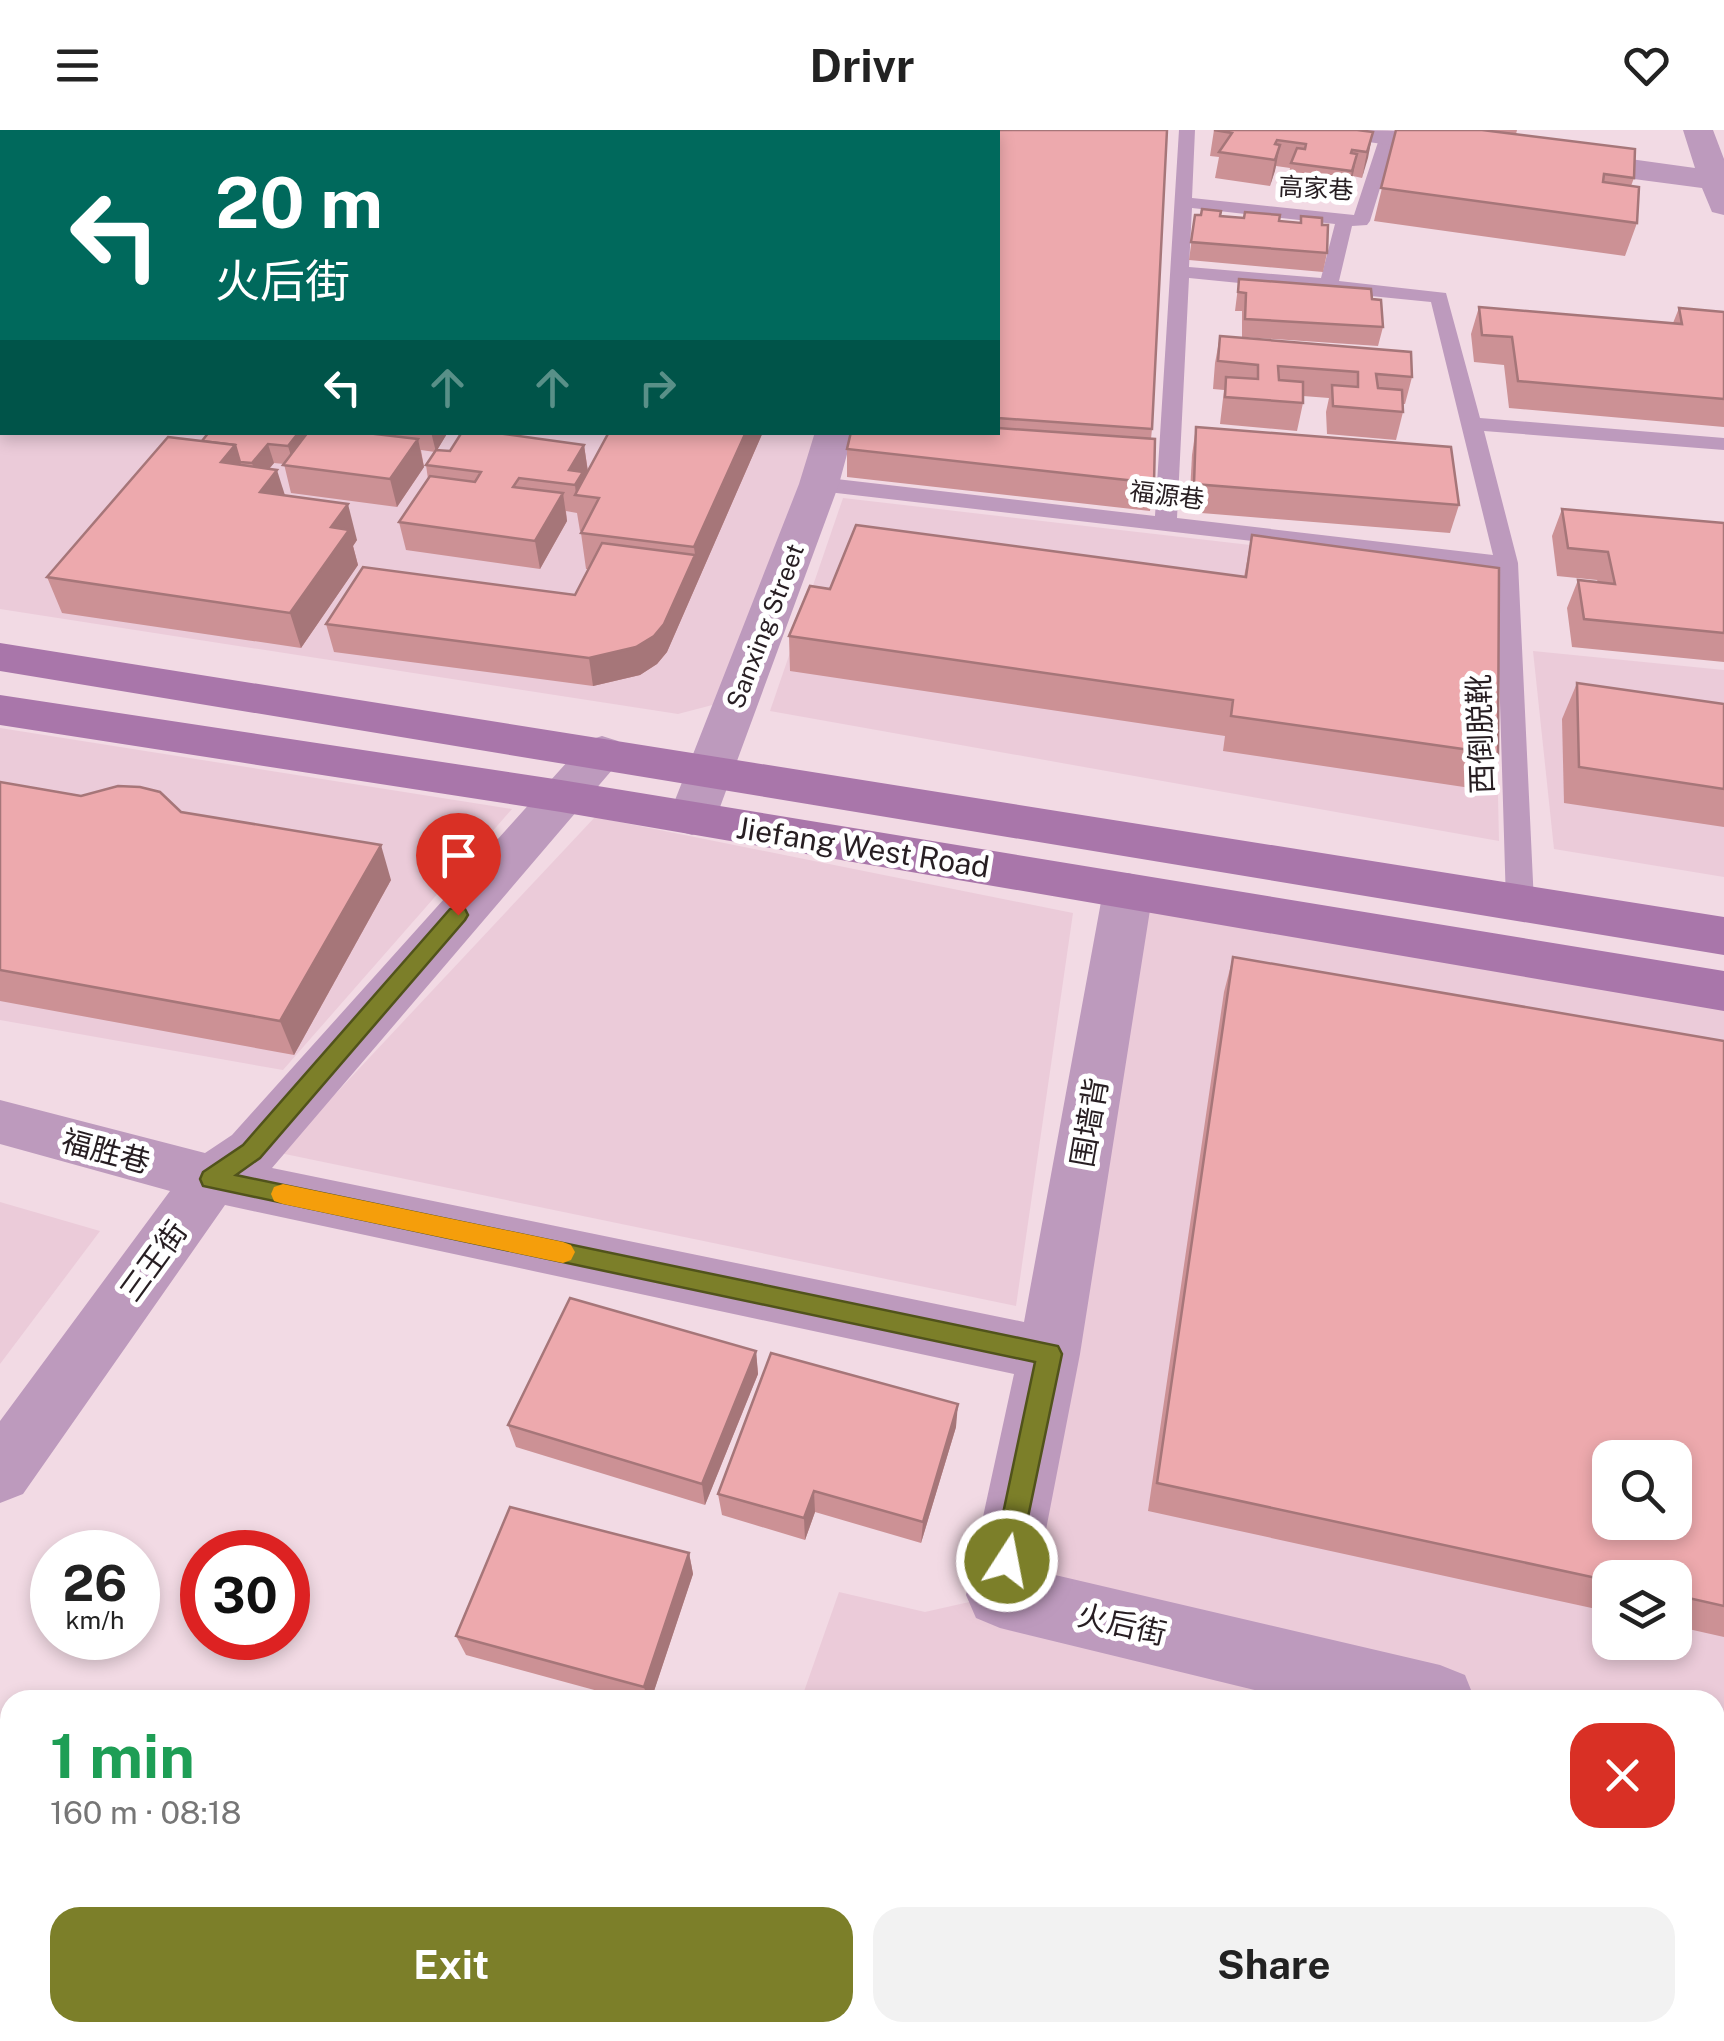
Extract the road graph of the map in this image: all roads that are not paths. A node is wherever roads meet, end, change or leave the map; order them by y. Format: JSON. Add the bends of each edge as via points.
{"nodes":[{"id":1,"x":1187,"y":130,"type":"edge"},
{"id":2,"x":1347,"y":130,"type":"edge"},
{"id":3,"x":1698,"y":130,"type":"edge"},
{"id":4,"x":1388,"y":136,"type":"junction"},
{"id":5,"x":1721,"y":189,"type":"edge"},
{"id":6,"x":1183,"y":202,"type":"junction"},
{"id":7,"x":1344,"y":219,"type":"junction"},
{"id":8,"x":1180,"y":272,"type":"junction"},
{"id":9,"x":1329,"y":284,"type":"junction"},
{"id":10,"x":1472,"y":424,"type":"junction"},
{"id":11,"x":833,"y":435,"type":"edge"},
{"id":12,"x":1724,"y":444,"type":"edge"},
{"id":13,"x":820,"y":484,"type":"junction"},
{"id":14,"x":1166,"y":522,"type":"junction"},
{"id":15,"x":1508,"y":562,"type":"junction"},
{"id":16,"x":0,"y":657,"type":"edge"},
{"id":17,"x":0,"y":710,"type":"edge"},
{"id":18,"x":602,"y":752,"type":"junction"},
{"id":19,"x":710,"y":770,"type":"junction"},
{"id":20,"x":561,"y":796,"type":"junction"},
{"id":21,"x":692,"y":818,"type":"junction"},
{"id":22,"x":1128,"y":891,"type":"junction"},
{"id":23,"x":1520,"y":903,"type":"junction"},
{"id":24,"x":1724,"y":936,"type":"edge"},
{"id":25,"x":1724,"y":992,"type":"edge"},
{"id":26,"x":0,"y":1122,"type":"edge"},
{"id":27,"x":212,"y":1179,"type":"junction"},
{"id":28,"x":1049,"y":1354,"type":"junction"},
{"id":29,"x":0,"y":1473,"type":"edge"},
{"id":30,"x":1398,"y":1690,"type":"edge"}],
"edges":[{"from":1,"to":6,"type":"lane"},
{"from":2,"to":4,"type":"street"},
{"from":3,"to":5,"type":"street"},
{"from":4,"to":5,"type":"street"},
{"from":4,"to":7,"type":"lane","name":"高家巷","via":[[1361,220]]},
{"from":6,"to":7,"type":"lane","name":"高家巷"},
{"from":6,"to":8,"type":"lane"},
{"from":7,"to":9,"type":"lane"},
{"from":8,"to":9,"type":"lane"},
{"from":8,"to":14,"type":"lane"},
{"from":9,"to":10,"type":"lane","name":"西倒脱靴","via":[[1439,297]]},
{"from":10,"to":12,"type":"lane"},
{"from":10,"to":15,"type":"lane","name":"西倒脱靴"},
{"from":11,"to":13,"type":"street","name":"Sanxing Street"},
{"from":13,"to":14,"type":"lane","name":"福源巷"},
{"from":13,"to":19,"type":"street","name":"Sanxing Street"},
{"from":14,"to":15,"type":"lane","name":"福源巷"},
{"from":15,"to":23,"type":"lane","name":"西倒脱靴"},
{"from":16,"to":18,"type":"main road","name":"Jiefang West Road"},
{"from":17,"to":20,"type":"main road","name":"Jiefang West Road"},
{"from":18,"to":19,"type":"main road","name":"Jiefang West Road"},
{"from":18,"to":20,"type":"street","name":"三王街"},
{"from":19,"to":21,"type":"street","name":"Sanxing Street"},
{"from":19,"to":23,"type":"main road","name":"Jiefang West Road"},
{"from":20,"to":21,"type":"main road","name":"Jiefang West Road"},
{"from":20,"to":27,"type":"street","name":"三王街","via":[[252,1151]]},
{"from":21,"to":22,"type":"main road","name":"Jiefang West Road"},
{"from":22,"to":25,"type":"main road","name":"Jiefang West Road"},
{"from":22,"to":28,"type":"street","name":"围墙背"},
{"from":23,"to":24,"type":"main road","name":"Jiefang West Road"},
{"from":26,"to":27,"type":"street","name":"福胜巷"},
{"from":27,"to":28,"type":"street"},
{"from":27,"to":29,"type":"street","name":"三王街"},
{"from":28,"to":30,"type":"street","name":"火后街","via":[[1000,1595]]}]}
